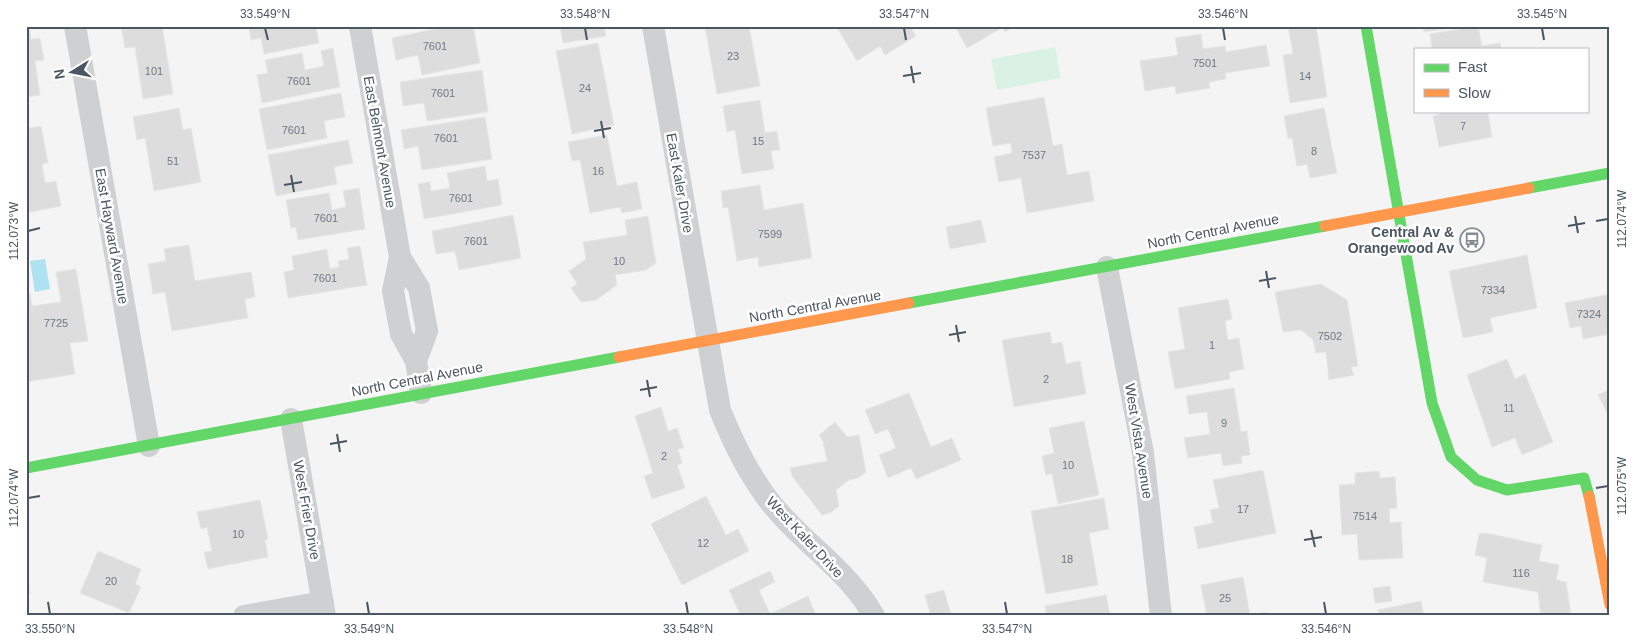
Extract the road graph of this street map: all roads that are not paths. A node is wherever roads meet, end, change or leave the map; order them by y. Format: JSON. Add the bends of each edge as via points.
{"nodes":[{"id":1,"x":75,"y":26,"type":"edge"},
{"id":2,"x":360,"y":26,"type":"edge"},
{"id":3,"x":653,"y":26,"type":"edge"},
{"id":4,"x":1366,"y":26,"type":"edge"},
{"id":5,"x":1610,"y":173,"type":"edge"},
{"id":6,"x":1397,"y":212,"type":"junction"},
{"id":7,"x":1107,"y":267,"type":"junction"},
{"id":8,"x":706,"y":340,"type":"junction"},
{"id":9,"x":421,"y":394,"type":"junction"},
{"id":10,"x":291,"y":418,"type":"junction"},
{"id":11,"x":149,"y":446,"type":"junction"},
{"id":12,"x":26,"y":468,"type":"edge"},
{"id":13,"x":1610,"y":605,"type":"edge"},
{"id":14,"x":324,"y":609,"type":"edge"},
{"id":15,"x":244,"y":616,"type":"edge"},
{"id":16,"x":874,"y":616,"type":"edge"},
{"id":17,"x":1161,"y":616,"type":"edge"}],
"edges":[{"from":1,"to":11,"type":"street","name":"East Hayward Avenue"},
{"from":2,"to":9,"type":"street","name":"East Belmont Avenue","via":[[400,257],[393,291],[402,334],[416,361]]},
{"from":3,"to":8,"type":"street","name":"East Kaler Drive"},
{"from":4,"to":6,"type":"main road"},
{"from":5,"to":6,"type":"main road","name":"North Central Avenue"},
{"from":6,"to":7,"type":"main road","name":"North Central Avenue"},
{"from":6,"to":13,"type":"main road","via":[[1432,403],[1451,457],[1477,480],[1507,490],[1584,478],[1593,509]]},
{"from":7,"to":8,"type":"main road","name":"North Central Avenue"},
{"from":7,"to":17,"type":"street","name":"West Vista Avenue","via":[[1144,453]]},
{"from":8,"to":9,"type":"main road","name":"North Central Avenue"},
{"from":8,"to":16,"type":"street","name":"West Kaler Drive","via":[[720,410],[733,442],[767,498],[855,590]]},
{"from":9,"to":10,"type":"main road","name":"North Central Avenue"},
{"from":10,"to":11,"type":"main road","name":"North Central Avenue"},
{"from":10,"to":14,"type":"street","name":"West Frier Drive"},
{"from":11,"to":12,"type":"main road","name":"North Central Avenue"},
{"from":14,"to":15,"type":"street","name":"West Frier Drive"}]}
